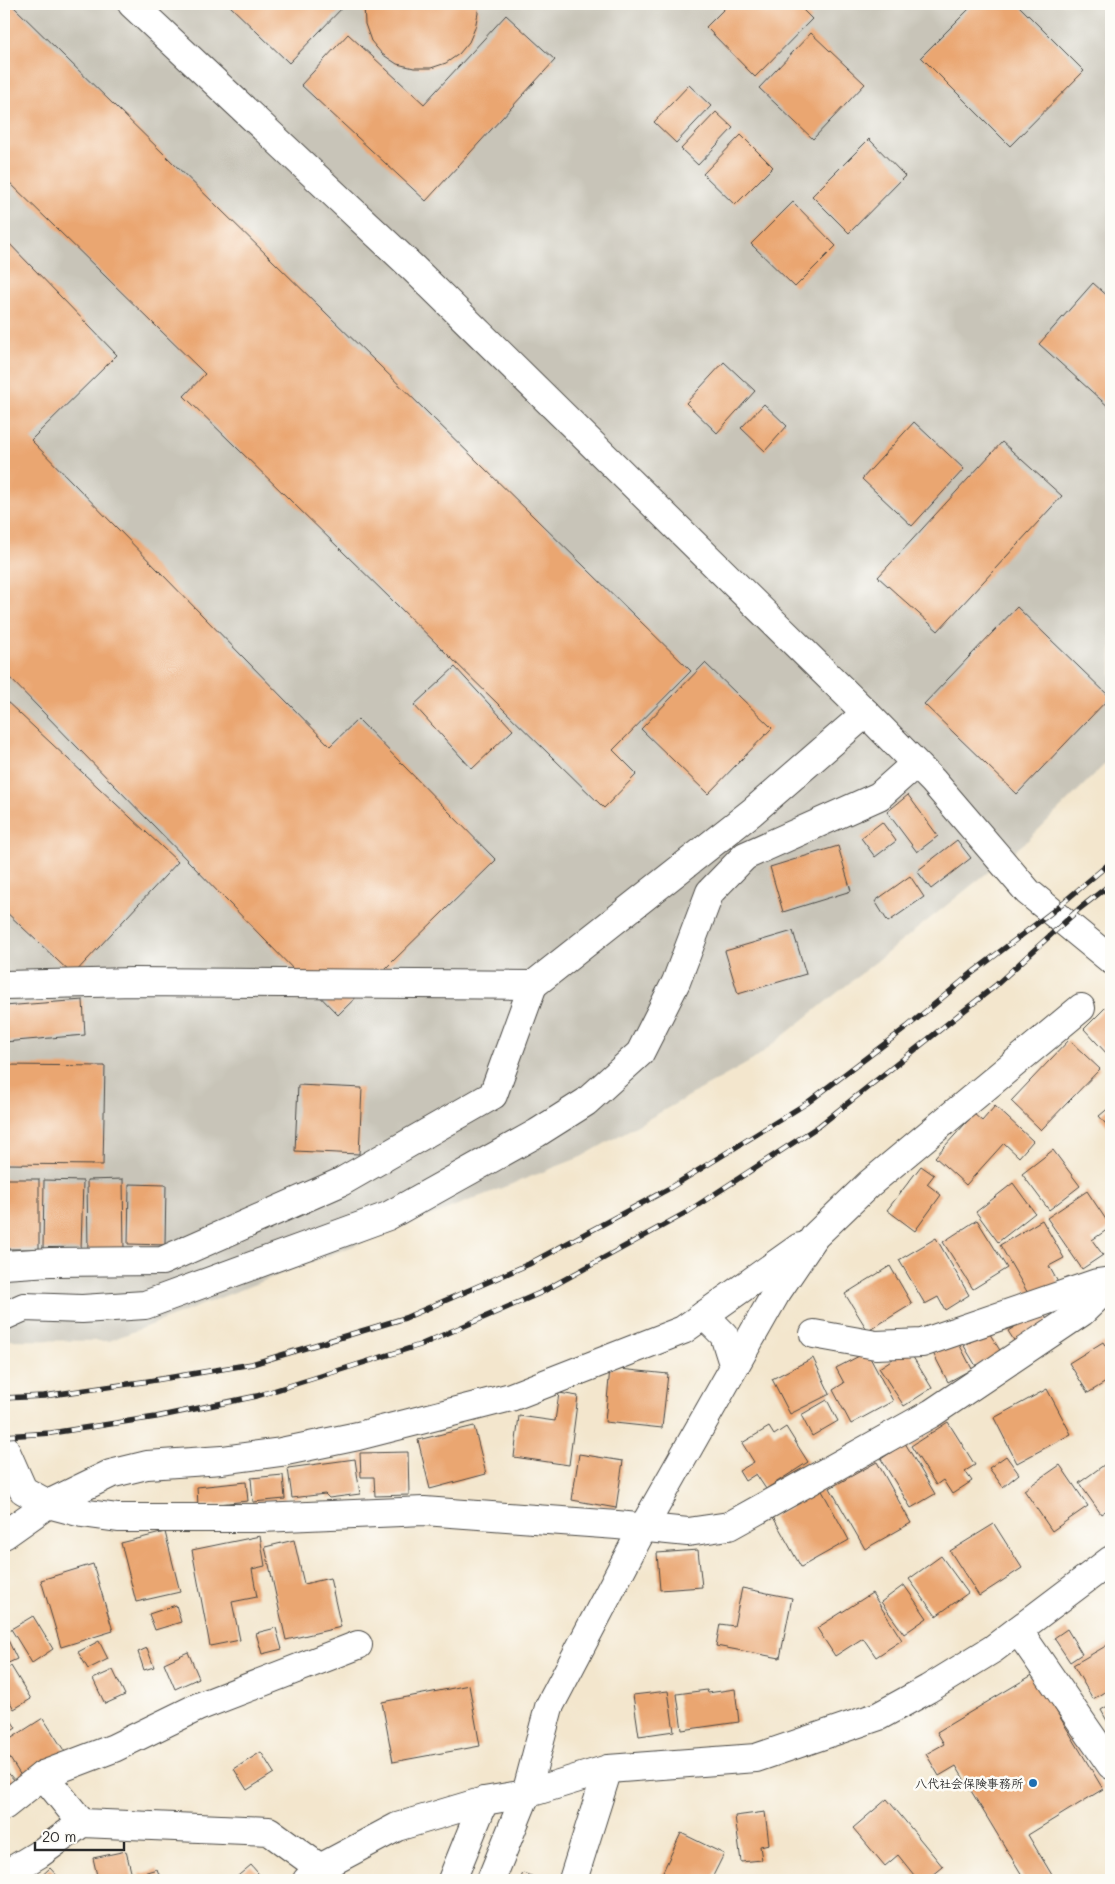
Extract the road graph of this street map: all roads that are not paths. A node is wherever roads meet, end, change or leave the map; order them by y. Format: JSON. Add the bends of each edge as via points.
{"nodes":[{"id":1,"x":132,"y":4,"type":"edge"},
{"id":2,"x":866,"y":712,"type":"junction"},
{"id":3,"x":915,"y":764,"type":"junction"},
{"id":4,"x":1111,"y":960,"type":"edge"},
{"id":5,"x":4,"y":985,"type":"edge"},
{"id":6,"x":533,"y":985,"type":"junction"},
{"id":7,"x":1081,"y":1008,"type":"dead end"},
{"id":8,"x":815,"y":1236,"type":"junction"},
{"id":9,"x":4,"y":1265,"type":"edge"},
{"id":10,"x":1111,"y":1283,"type":"edge"},
{"id":11,"x":704,"y":1315,"type":"junction"},
{"id":12,"x":4,"y":1316,"type":"edge"},
{"id":13,"x":814,"y":1334,"type":"dead end"},
{"id":14,"x":734,"y":1367,"type":"junction"},
{"id":15,"x":4,"y":1447,"type":"edge"},
{"id":16,"x":13,"y":1497,"type":"edge"},
{"id":17,"x":48,"y":1504,"type":"junction"},
{"id":18,"x":643,"y":1528,"type":"junction"},
{"id":19,"x":4,"y":1535,"type":"edge"},
{"id":20,"x":1111,"y":1560,"type":"edge"},
{"id":21,"x":1018,"y":1630,"type":"junction"},
{"id":22,"x":358,"y":1645,"type":"dead end"},
{"id":23,"x":1111,"y":1765,"type":"edge"},
{"id":24,"x":608,"y":1769,"type":"junction"},
{"id":25,"x":43,"y":1775,"type":"junction"},
{"id":26,"x":526,"y":1794,"type":"junction"},
{"id":27,"x":484,"y":1802,"type":"junction"},
{"id":28,"x":4,"y":1806,"type":"edge"},
{"id":29,"x":82,"y":1823,"type":"junction"},
{"id":30,"x":314,"y":1874,"type":"edge"},
{"id":31,"x":4,"y":1875,"type":"edge"},
{"id":32,"x":452,"y":1880,"type":"edge"},
{"id":33,"x":491,"y":1880,"type":"edge"},
{"id":34,"x":573,"y":1880,"type":"edge"}],
"edges":[{"from":1,"to":2,"type":"street","via":[[414,269]]},
{"from":2,"to":3,"type":"street"},
{"from":2,"to":6,"type":"street","via":[[752,812]]},
{"from":3,"to":4,"type":"street","via":[[1028,892]]},
{"from":3,"to":12,"type":"street","via":[[879,796],[745,856],[710,892],[676,982],[640,1053],[586,1102],[537,1133],[388,1216],[145,1306],[24,1307]]},
{"from":5,"to":6,"type":"street","via":[[134,982]]},
{"from":6,"to":9,"type":"street","via":[[493,1094],[341,1182],[162,1261]]},
{"from":7,"to":8,"type":"street","via":[[869,1184]]},
{"from":8,"to":11,"type":"street"},
{"from":8,"to":14,"type":"street","via":[[775,1295]]},
{"from":10,"to":13,"type":"street","via":[[1097,1283],[922,1343],[876,1345]]},
{"from":10,"to":18,"type":"street","via":[[1082,1312],[932,1413],[729,1526],[688,1532]]},
{"from":11,"to":14,"type":"street","via":[[724,1336]]},
{"from":11,"to":17,"type":"street","via":[[683,1330],[511,1396],[358,1436],[281,1452],[147,1465],[110,1474]]},
{"from":14,"to":18,"type":"street"},
{"from":15,"to":16,"type":"street"},
{"from":16,"to":17,"type":"street"},
{"from":17,"to":18,"type":"street","via":[[118,1518],[261,1518],[424,1511]]},
{"from":17,"to":19,"type":"street"},
{"from":18,"to":26,"type":"street","via":[[549,1707]]},
{"from":20,"to":21,"type":"street"},
{"from":21,"to":23,"type":"street"},
{"from":21,"to":24,"type":"street","via":[[993,1649],[879,1716],[756,1758]]},
{"from":22,"to":25,"type":"street","via":[[198,1707],[114,1748]]},
{"from":24,"to":26,"type":"street"},
{"from":24,"to":34,"type":"street"},
{"from":25,"to":28,"type":"street"},
{"from":25,"to":29,"type":"street"},
{"from":26,"to":27,"type":"street"},
{"from":26,"to":33,"type":"street"},
{"from":27,"to":30,"type":"street","via":[[397,1827]]},
{"from":27,"to":32,"type":"street"},
{"from":29,"to":30,"type":"street","via":[[270,1831]]},
{"from":29,"to":31,"type":"street"}]}
